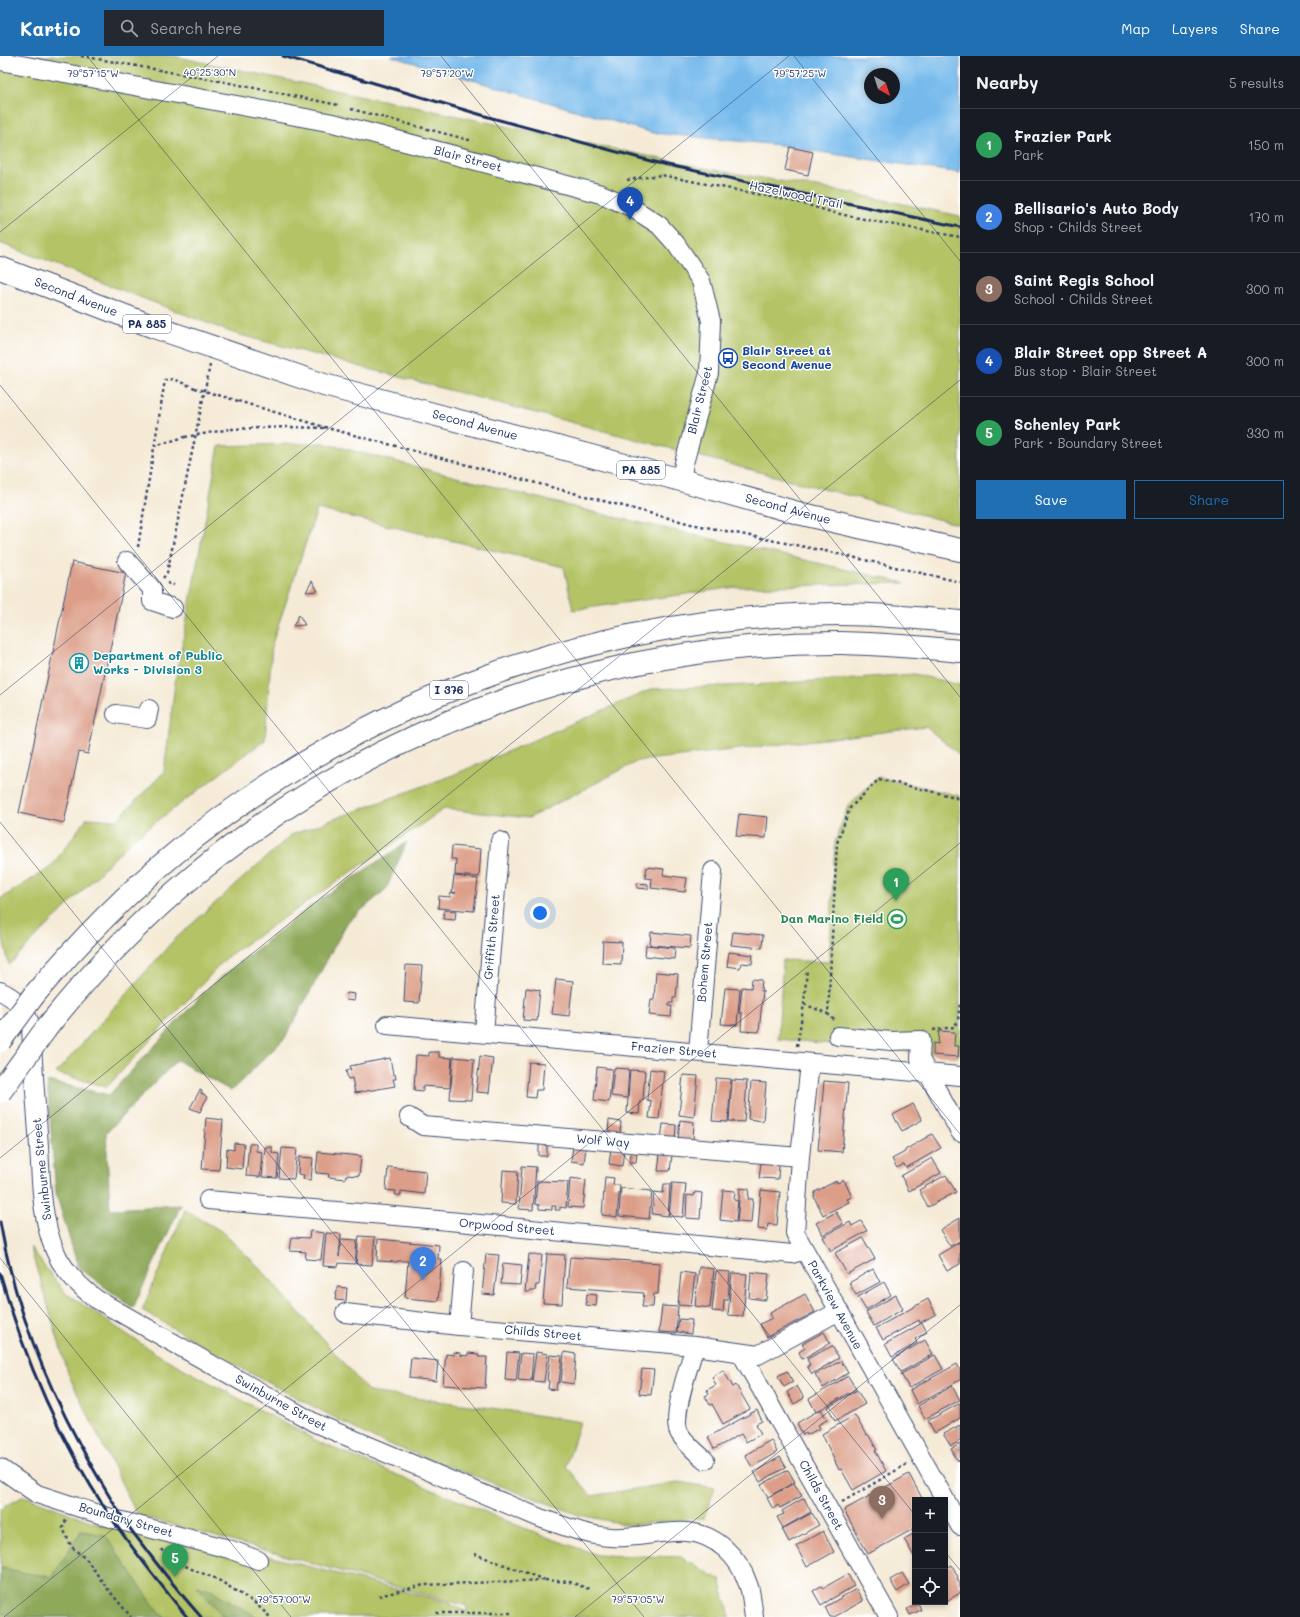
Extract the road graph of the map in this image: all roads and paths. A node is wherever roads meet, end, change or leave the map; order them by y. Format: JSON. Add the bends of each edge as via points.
{"nodes":[{"id":1,"x":0,"y":61,"type":"edge"},
{"id":2,"x":627,"y":180,"type":"dead end"},
{"id":3,"x":960,"y":237,"type":"edge"},
{"id":4,"x":0,"y":268,"type":"edge"},
{"id":5,"x":210,"y":364,"type":"dead end"},
{"id":6,"x":331,"y":429,"type":"junction"},
{"id":7,"x":154,"y":446,"type":"junction"},
{"id":8,"x":681,"y":480,"type":"junction"},
{"id":9,"x":960,"y":550,"type":"edge"},
{"id":10,"x":134,"y":556,"type":"joint"},
{"id":11,"x":159,"y":581,"type":"dead end"},
{"id":12,"x":960,"y":582,"type":"edge"},
{"id":13,"x":173,"y":608,"type":"dead end"},
{"id":14,"x":960,"y":622,"type":"edge"},
{"id":15,"x":960,"y":651,"type":"edge"},
{"id":16,"x":149,"y":708,"type":"dead end"},
{"id":17,"x":116,"y":714,"type":"dead end"},
{"id":18,"x":960,"y":801,"type":"edge"},
{"id":19,"x":500,"y":841,"type":"dead end"},
{"id":20,"x":713,"y":871,"type":"dead end"},
{"id":21,"x":807,"y":969,"type":"dead end"},
{"id":22,"x":0,"y":991,"type":"edge"},
{"id":23,"x":960,"y":1002,"type":"edge"},
{"id":24,"x":804,"y":1004,"type":"junction"},
{"id":25,"x":828,"y":1014,"type":"junction"},
{"id":26,"x":387,"y":1026,"type":"dead end"},
{"id":27,"x":484,"y":1034,"type":"junction"},
{"id":28,"x":838,"y":1036,"type":"joint"},
{"id":29,"x":921,"y":1040,"type":"junction"},
{"id":30,"x":0,"y":1041,"type":"edge"},
{"id":31,"x":797,"y":1046,"type":"dead end"},
{"id":32,"x":698,"y":1052,"type":"junction"},
{"id":33,"x":810,"y":1063,"type":"junction"},
{"id":34,"x":929,"y":1073,"type":"junction"},
{"id":35,"x":960,"y":1076,"type":"edge"},
{"id":36,"x":0,"y":1092,"type":"edge"},
{"id":37,"x":408,"y":1117,"type":"dead end"},
{"id":38,"x":960,"y":1132,"type":"edge"},
{"id":39,"x":800,"y":1157,"type":"junction"},
{"id":40,"x":208,"y":1200,"type":"dead end"},
{"id":41,"x":804,"y":1250,"type":"junction"},
{"id":42,"x":464,"y":1271,"type":"dead end"},
{"id":43,"x":839,"y":1311,"type":"junction"},
{"id":44,"x":345,"y":1312,"type":"dead end"},
{"id":45,"x":459,"y":1326,"type":"junction"},
{"id":46,"x":695,"y":1346,"type":"junction"},
{"id":47,"x":741,"y":1353,"type":"junction"},
{"id":48,"x":705,"y":1460,"type":"dead end"},
{"id":49,"x":909,"y":1463,"type":"dead end"},
{"id":50,"x":0,"y":1468,"type":"edge"},
{"id":51,"x":848,"y":1498,"type":"dead end"},
{"id":52,"x":960,"y":1526,"type":"edge"},
{"id":53,"x":66,"y":1534,"type":"dead end"},
{"id":54,"x":160,"y":1547,"type":"dead end"},
{"id":55,"x":475,"y":1554,"type":"dead end"},
{"id":56,"x":258,"y":1560,"type":"dead end"},
{"id":57,"x":545,"y":1580,"type":"junction"},
{"id":58,"x":589,"y":1589,"type":"dead end"},
{"id":59,"x":379,"y":1596,"type":"dead end"},
{"id":60,"x":436,"y":1613,"type":"dead end"},
{"id":61,"x":512,"y":1613,"type":"dead end"},
{"id":62,"x":131,"y":1617,"type":"edge"},
{"id":63,"x":270,"y":1617,"type":"edge"},
{"id":64,"x":754,"y":1617,"type":"edge"},
{"id":65,"x":889,"y":1617,"type":"edge"}],
"edges":[{"from":1,"to":8,"type":"street","name":"Blair Street","via":[[333,123],[601,194],[632,207],[658,225],[676,244],[701,281],[711,321],[709,373]]},
{"from":2,"to":3,"type":"path","name":"Hazelwood Trail","via":[[661,176]]},
{"from":4,"to":8,"type":"main road","name":"Second Avenue","number":"PA 885","via":[[154,327],[324,385]]},
{"from":5,"to":11,"type":"path","via":[[167,573]]},
{"from":6,"to":7,"type":"path","bridge":true,"via":[[231,429],[185,437]]},
{"from":6,"to":7,"type":"path","bridge":true,"via":[[173,380],[165,380]]},
{"from":6,"to":12,"type":"path","via":[[691,524]]},
{"from":7,"to":10,"type":"path"},
{"from":8,"to":9,"type":"main road","name":"Second Avenue","number":"PA 885","via":[[798,513]]},
{"from":10,"to":13,"type":"street","via":[[152,589],[152,601]]},
{"from":14,"to":30,"type":"main road","number":"I 376","bridge":true,"via":[[840,614],[757,618],[672,628],[589,645],[507,668],[467,682],[389,716],[315,755],[243,801],[176,852],[83,940],[34,995]]},
{"from":15,"to":36,"type":"main road","number":"I 376","bridge":true,"via":[[840,643],[759,646],[676,656],[596,673],[516,696],[401,742],[330,780],[260,825],[194,875],[133,930],[80,986]]},
{"from":16,"to":17,"type":"street","via":[[147,719]]},
{"from":18,"to":25,"type":"path","via":[[878,779],[850,808],[837,843]]},
{"from":19,"to":27,"type":"street","name":"Griffith Street"},
{"from":20,"to":32,"type":"street","name":"Bohem Street"},
{"from":21,"to":24,"type":"path"},
{"from":22,"to":64,"type":"street","name":"Swinburne Street","via":[[17,1001],[24,1009],[31,1027],[46,1217],[61,1263],[86,1291],[315,1423],[540,1518],[576,1530],[610,1537],[687,1532],[707,1536],[725,1547],[739,1564],[748,1585]]},
{"from":23,"to":29,"type":"path","via":[[958,1021],[954,1027],[934,1030]]},
{"from":24,"to":25,"type":"path"},
{"from":24,"to":31,"type":"path"},
{"from":25,"to":28,"type":"path","via":[[837,1023]]},
{"from":26,"to":27,"type":"street","name":"Frazier Street"},
{"from":27,"to":32,"type":"street","name":"Frazier Street"},
{"from":28,"to":29,"type":"street","via":[[891,1041]]},
{"from":29,"to":34,"type":"street","via":[[920,1058]]},
{"from":32,"to":33,"type":"street","name":"Frazier Street"},
{"from":33,"to":34,"type":"street","name":"Frazier Street"},
{"from":33,"to":39,"type":"street","name":"Parkview Avenue"},
{"from":34,"to":35,"type":"street","name":"Frazier Street"},
{"from":34,"to":38,"type":"street"},
{"from":37,"to":39,"type":"street","name":"Wolf Way","via":[[423,1126]]},
{"from":39,"to":41,"type":"street","name":"Parkview Avenue","via":[[795,1234]]},
{"from":40,"to":41,"type":"street","name":"Orpwood Street","via":[[792,1254]]},
{"from":41,"to":43,"type":"street","name":"Parkview Avenue"},
{"from":42,"to":45,"type":"street"},
{"from":43,"to":47,"type":"street","name":"Childs Street","via":[[758,1355]]},
{"from":43,"to":52,"type":"street","name":"Parkview Avenue"},
{"from":44,"to":45,"type":"street","name":"Childs Street"},
{"from":45,"to":46,"type":"street","name":"Childs Street"},
{"from":46,"to":47,"type":"street","name":"Childs Street"},
{"from":46,"to":48,"type":"street","via":[[681,1392],[678,1430]]},
{"from":47,"to":65,"type":"street","name":"Childs Street"},
{"from":49,"to":51,"type":"path"},
{"from":50,"to":56,"type":"street","name":"Boundary Street","via":[[37,1494],[114,1519],[229,1549]]},
{"from":53,"to":62,"type":"path","via":[[74,1549],[88,1560]]},
{"from":54,"to":63,"type":"path","via":[[164,1553],[189,1568],[217,1579],[255,1602]]},
{"from":55,"to":57,"type":"path"},
{"from":57,"to":58,"type":"path","via":[[570,1582]]},
{"from":57,"to":59,"type":"path","via":[[424,1585]]},
{"from":60,"to":61,"type":"path"}]}
